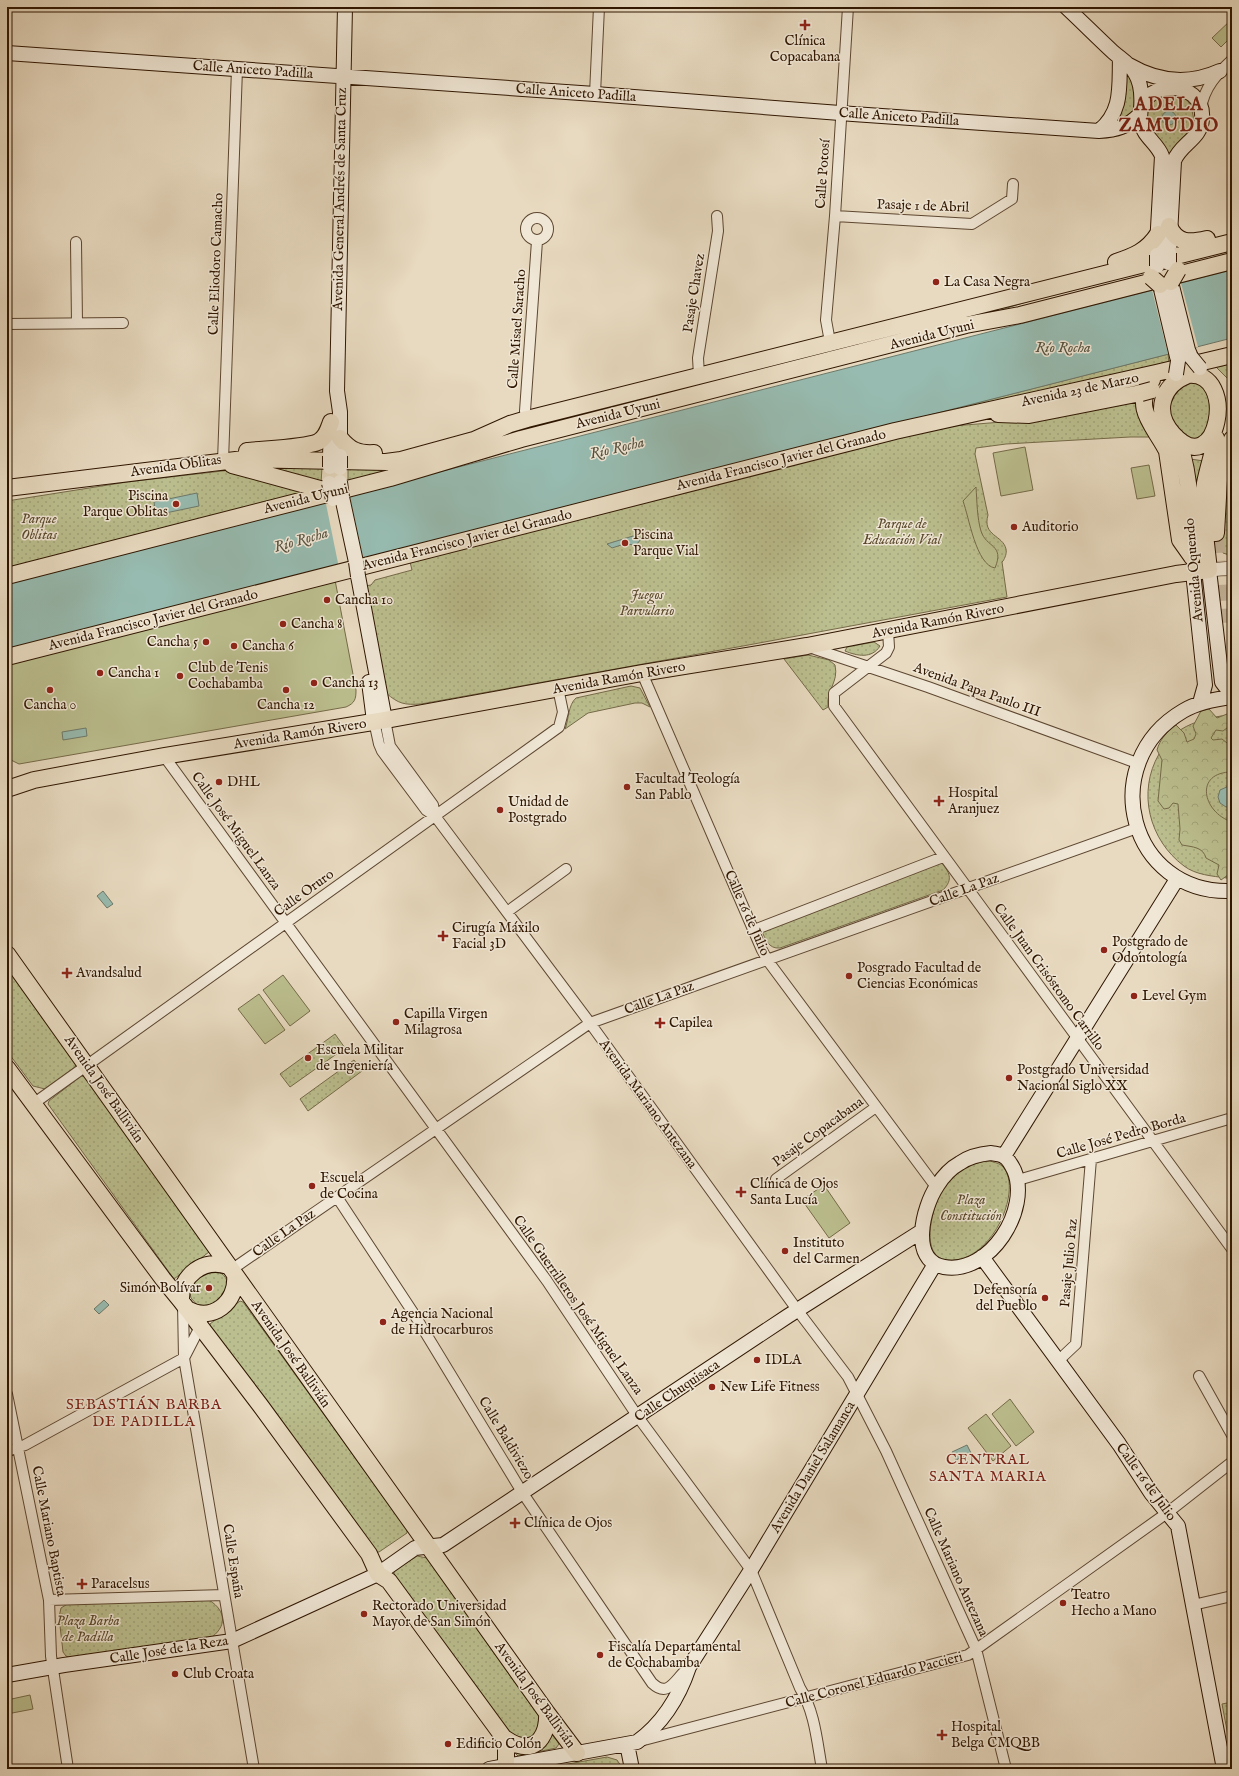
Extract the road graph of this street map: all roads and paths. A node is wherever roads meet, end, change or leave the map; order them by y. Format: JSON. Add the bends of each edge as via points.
{"nodes":[{"id":1,"x":345,"y":7,"type":"edge"},
{"id":2,"x":599,"y":7,"type":"edge"},
{"id":3,"x":848,"y":7,"type":"edge"},
{"id":4,"x":1066,"y":7,"type":"edge"},
{"id":5,"x":7,"y":53,"type":"edge"},
{"id":6,"x":1232,"y":60,"type":"edge"},
{"id":7,"x":1125,"y":61,"type":"junction"},
{"id":8,"x":237,"y":69,"type":"junction"},
{"id":9,"x":1220,"y":71,"type":"junction"},
{"id":10,"x":343,"y":76,"type":"junction"},
{"id":11,"x":594,"y":94,"type":"junction"},
{"id":12,"x":1201,"y":109,"type":"junction"},
{"id":13,"x":1140,"y":112,"type":"junction"},
{"id":14,"x":841,"y":114,"type":"junction"},
{"id":15,"x":1099,"y":131,"type":"junction"},
{"id":16,"x":1168,"y":160,"type":"junction"},
{"id":17,"x":1013,"y":184,"type":"dead end"},
{"id":18,"x":717,"y":216,"type":"dead end"},
{"id":19,"x":835,"y":216,"type":"junction"},
{"id":20,"x":1164,"y":230,"type":"junction"},
{"id":21,"x":1232,"y":233,"type":"edge"},
{"id":22,"x":537,"y":241,"type":"dead end"},
{"id":23,"x":76,"y":242,"type":"dead end"},
{"id":24,"x":1232,"y":242,"type":"edge"},
{"id":25,"x":1232,"y":252,"type":"edge"},
{"id":26,"x":1232,"y":261,"type":"edge"},
{"id":27,"x":1164,"y":272,"type":"junction"},
{"id":28,"x":963,"y":309,"type":"junction"},
{"id":29,"x":77,"y":323,"type":"junction"},
{"id":30,"x":123,"y":323,"type":"dead end"},
{"id":31,"x":7,"y":324,"type":"edge"},
{"id":32,"x":966,"y":325,"type":"junction"},
{"id":33,"x":830,"y":342,"type":"junction"},
{"id":34,"x":1232,"y":355,"type":"edge"},
{"id":35,"x":1180,"y":363,"type":"junction"},
{"id":36,"x":1156,"y":373,"type":"junction"},
{"id":37,"x":698,"y":375,"type":"junction"},
{"id":38,"x":1215,"y":381,"type":"junction"},
{"id":39,"x":337,"y":392,"type":"junction"},
{"id":40,"x":978,"y":412,"type":"junction"},
{"id":41,"x":1228,"y":415,"type":"edge"},
{"id":42,"x":527,"y":419,"type":"junction"},
{"id":43,"x":331,"y":422,"type":"junction"},
{"id":44,"x":927,"y":423,"type":"joint"},
{"id":45,"x":510,"y":424,"type":"junction"},
{"id":46,"x":1176,"y":437,"type":"junction"},
{"id":47,"x":340,"y":438,"type":"junction"},
{"id":48,"x":1216,"y":438,"type":"junction"},
{"id":49,"x":1232,"y":439,"type":"edge"},
{"id":50,"x":223,"y":461,"type":"junction"},
{"id":51,"x":335,"y":462,"type":"junction"},
{"id":52,"x":7,"y":488,"type":"edge"},
{"id":53,"x":335,"y":491,"type":"junction"},
{"id":54,"x":1216,"y":537,"type":"tunnel mouth"},
{"id":55,"x":1192,"y":564,"type":"junction"},
{"id":56,"x":1232,"y":568,"type":"edge"},
{"id":57,"x":353,"y":570,"type":"joint"},
{"id":58,"x":1209,"y":570,"type":"junction"},
{"id":59,"x":7,"y":576,"type":"edge"},
{"id":60,"x":888,"y":631,"type":"junction"},
{"id":61,"x":807,"y":646,"type":"junction"},
{"id":62,"x":7,"y":657,"type":"edge"},
{"id":63,"x":868,"y":667,"type":"junction"},
{"id":64,"x":642,"y":673,"type":"junction"},
{"id":65,"x":558,"y":688,"type":"junction"},
{"id":66,"x":1232,"y":696,"type":"edge"},
{"id":67,"x":1200,"y":703,"type":"junction"},
{"id":68,"x":380,"y":721,"type":"junction"},
{"id":69,"x":164,"y":756,"type":"junction"},
{"id":70,"x":1137,"y":763,"type":"junction"},
{"id":71,"x":7,"y":775,"type":"edge"},
{"id":72,"x":34,"y":780,"type":"junction"},
{"id":73,"x":7,"y":789,"type":"edge"},
{"id":74,"x":435,"y":816,"type":"junction"},
{"id":75,"x":1137,"y":828,"type":"junction"},
{"id":76,"x":943,"y":857,"type":"junction"},
{"id":77,"x":566,"y":869,"type":"dead end"},
{"id":78,"x":1177,"y":879,"type":"junction"},
{"id":79,"x":968,"y":889,"type":"junction"},
{"id":80,"x":1232,"y":891,"type":"edge"},
{"id":81,"x":507,"y":912,"type":"junction"},
{"id":82,"x":286,"y":924,"type":"junction"},
{"id":83,"x":754,"y":930,"type":"junction"},
{"id":84,"x":7,"y":954,"type":"edge"},
{"id":85,"x":768,"y":961,"type":"junction"},
{"id":86,"x":590,"y":1023,"type":"junction"},
{"id":87,"x":1078,"y":1039,"type":"junction"},
{"id":88,"x":87,"y":1066,"type":"junction"},
{"id":89,"x":7,"y":1068,"type":"edge"},
{"id":90,"x":33,"y":1104,"type":"junction"},
{"id":91,"x":876,"y":1107,"type":"junction"},
{"id":92,"x":1232,"y":1118,"type":"edge"},
{"id":93,"x":437,"y":1129,"type":"junction"},
{"id":94,"x":1152,"y":1142,"type":"junction"},
{"id":95,"x":1004,"y":1156,"type":"junction"},
{"id":96,"x":1091,"y":1159,"type":"junction"},
{"id":97,"x":776,"y":1179,"type":"dead end"},
{"id":98,"x":1018,"y":1180,"type":"junction"},
{"id":99,"x":936,"y":1187,"type":"junction"},
{"id":100,"x":337,"y":1197,"type":"junction"},
{"id":101,"x":922,"y":1231,"type":"junction"},
{"id":102,"x":1232,"y":1249,"type":"edge"},
{"id":103,"x":982,"y":1257,"type":"junction"},
{"id":104,"x":935,"y":1264,"type":"junction"},
{"id":105,"x":232,"y":1270,"type":"junction"},
{"id":106,"x":184,"y":1305,"type":"junction"},
{"id":107,"x":798,"y":1311,"type":"junction"},
{"id":108,"x":212,"y":1313,"type":"junction"},
{"id":109,"x":200,"y":1326,"type":"junction"},
{"id":110,"x":184,"y":1358,"type":"junction"},
{"id":111,"x":1058,"y":1361,"type":"junction"},
{"id":112,"x":1199,"y":1376,"type":"dead end"},
{"id":113,"x":7,"y":1394,"type":"edge"},
{"id":114,"x":857,"y":1395,"type":"junction"},
{"id":115,"x":638,"y":1417,"type":"junction"},
{"id":116,"x":1232,"y":1434,"type":"edge"},
{"id":117,"x":19,"y":1448,"type":"junction"},
{"id":118,"x":7,"y":1451,"type":"edge"},
{"id":119,"x":1232,"y":1462,"type":"edge"},
{"id":120,"x":522,"y":1492,"type":"junction"},
{"id":121,"x":1167,"y":1512,"type":"junction"},
{"id":122,"x":430,"y":1546,"type":"junction"},
{"id":123,"x":751,"y":1570,"type":"junction"},
{"id":124,"x":378,"y":1574,"type":"junction"},
{"id":125,"x":224,"y":1595,"type":"junction"},
{"id":126,"x":1232,"y":1596,"type":"edge"},
{"id":127,"x":49,"y":1600,"type":"junction"},
{"id":128,"x":1193,"y":1605,"type":"junction"},
{"id":129,"x":232,"y":1641,"type":"junction"},
{"id":130,"x":976,"y":1649,"type":"junction"},
{"id":131,"x":52,"y":1667,"type":"junction"},
{"id":132,"x":689,"y":1667,"type":"junction"},
{"id":133,"x":7,"y":1675,"type":"edge"},
{"id":134,"x":658,"y":1689,"type":"joint"},
{"id":135,"x":806,"y":1698,"type":"junction"},
{"id":136,"x":547,"y":1713,"type":"junction"},
{"id":137,"x":504,"y":1738,"type":"junction"},
{"id":138,"x":632,"y":1743,"type":"junction"},
{"id":139,"x":577,"y":1753,"type":"junction"},
{"id":140,"x":506,"y":1766,"type":"junction"},
{"id":141,"x":68,"y":1769,"type":"edge"},
{"id":142,"x":254,"y":1769,"type":"edge"},
{"id":143,"x":489,"y":1769,"type":"edge"},
{"id":144,"x":632,"y":1769,"type":"edge"},
{"id":145,"x":822,"y":1769,"type":"edge"},
{"id":146,"x":1006,"y":1769,"type":"edge"},
{"id":147,"x":1224,"y":1769,"type":"edge"}],
"edges":[{"from":1,"to":10,"type":"main road","name":"Avenida General Andrés de Santa Cruz"},
{"from":2,"to":11,"type":"street"},
{"from":3,"to":14,"type":"street","name":"Calle Potosí"},
{"from":4,"to":7,"type":"main road"},
{"from":5,"to":8,"type":"main road","name":"Calle Aniceto Padilla"},
{"from":6,"to":9,"type":"street"},
{"from":7,"to":9,"type":"main road","via":[[1149,75],[1163,79],[1203,78]]},
{"from":7,"to":13,"type":"main road","via":[[1136,74],[1140,85]]},
{"from":7,"to":15,"type":"main road","via":[[1116,108],[1107,124]]},
{"from":8,"to":10,"type":"main road","name":"Calle Aniceto Padilla"},
{"from":8,"to":50,"type":"street","name":"Calle Eliodoro Camacho"},
{"from":9,"to":12,"type":"street","via":[[1210,82],[1203,96]]},
{"from":10,"to":11,"type":"main road","name":"Calle Aniceto Padilla"},
{"from":10,"to":39,"type":"main road","name":"Avenida General Andrés de Santa Cruz"},
{"from":11,"to":14,"type":"main road","name":"Calle Aniceto Padilla"},
{"from":12,"to":13,"type":"main road","via":[[1195,98],[1184,90],[1167,87],[1151,94],[1143,103]]},
{"from":12,"to":16,"type":"main road","via":[[1200,127],[1191,141]]},
{"from":13,"to":15,"type":"main road","name":"Calle Aniceto Padilla","via":[[1125,126]]},
{"from":13,"to":16,"type":"main road","via":[[1145,134]]},
{"from":14,"to":15,"type":"main road","name":"Calle Aniceto Padilla"},
{"from":14,"to":19,"type":"street","name":"Calle Potosí"},
{"from":16,"to":20,"type":"main road"},
{"from":17,"to":19,"type":"street","name":"Pasaje 1 de Abril","via":[[1012,200],[972,224]]},
{"from":18,"to":37,"type":"street","name":"Pasaje Chavez","via":[[718,231],[698,358]]},
{"from":19,"to":33,"type":"street","name":"Calle Potosí","via":[[826,320]]},
{"from":20,"to":21,"type":"main road","via":[[1186,242],[1194,243]]},
{"from":20,"to":27,"type":"main road"},
{"from":20,"to":28,"type":"main road","via":[[1149,246],[1131,257],[1041,282]]},
{"from":22,"to":42,"type":"street","name":"Calle Misael Saracho","via":[[525,411]]},
{"from":23,"to":29,"type":"street"},
{"from":24,"to":28,"type":"main road","name":"Avenida Uyuni"},
{"from":25,"to":27,"type":"main road","bridge":true},
{"from":26,"to":32,"type":"main road","name":"Avenida Uyuni","via":[[1020,315]]},
{"from":27,"to":32,"type":"main road","bridge":true,"via":[[1151,277],[1128,278]]},
{"from":27,"to":35,"type":"main road"},
{"from":28,"to":33,"type":"main road","name":"Avenida Uyuni"},
{"from":29,"to":30,"type":"street"},
{"from":29,"to":31,"type":"street"},
{"from":32,"to":53,"type":"main road","name":"Avenida Uyuni","via":[[528,437],[390,478]]},
{"from":33,"to":37,"type":"main road","name":"Avenida Uyuni"},
{"from":34,"to":36,"type":"main road","name":"Avenida 23 de Marzo"},
{"from":35,"to":38,"type":"main road","bridge":true,"via":[[1200,368]]},
{"from":35,"to":38,"type":"main road","via":[[1179,379],[1197,375]]},
{"from":35,"to":40,"type":"main road","via":[[1146,391],[1028,415]]},
{"from":35,"to":46,"type":"main road","via":[[1162,405],[1167,427]]},
{"from":36,"to":40,"type":"main road","name":"Avenida 23 de Marzo"},
{"from":36,"to":55,"type":"main road","via":[[1148,385],[1143,408],[1146,418],[1167,451],[1180,540]]},
{"from":37,"to":42,"type":"main road","name":"Avenida Uyuni"},
{"from":38,"to":41,"type":"main road","via":[[1223,392]]},
{"from":39,"to":43,"type":"main road","name":"Avenida General Andrés de Santa Cruz"},
{"from":39,"to":47,"type":"main road","name":"Avenida General Andrés de Santa Cruz"},
{"from":40,"to":44,"type":"main road","name":"Avenida 23 de Marzo"},
{"from":41,"to":48,"type":"main road","name":"Avenida Oquendo"},
{"from":42,"to":45,"type":"main road","name":"Avenida Uyuni"},
{"from":43,"to":50,"type":"main road","name":"Avenida Oblitas","via":[[328,431],[319,442],[239,452]]},
{"from":43,"to":51,"type":"main road","name":"Avenida General Andrés de Santa Cruz"},
{"from":44,"to":62,"type":"main road","name":"Avenida Francisco Javier del Granado"},
{"from":45,"to":47,"type":"main road","via":[[389,452],[361,454]]},
{"from":45,"to":50,"type":"main road","name":"Avenida Uyuni","via":[[474,440],[386,462]]},
{"from":46,"to":48,"type":"main road","via":[[1187,446],[1195,447],[1203,446]]},
{"from":46,"to":55,"type":"main road","name":"Avenida Oquendo","via":[[1186,473]]},
{"from":47,"to":51,"type":"main road","name":"Avenida General Andrés de Santa Cruz"},
{"from":48,"to":58,"type":"main road","name":"Avenida Oquendo","via":[[1205,490]]},
{"from":49,"to":54,"type":"main road","via":[[1219,480]]},
{"from":50,"to":52,"type":"main road","name":"Avenida Oblitas"},
{"from":50,"to":53,"type":"main road"},
{"from":51,"to":53,"type":"main road","name":"Avenida General Andrés de Santa Cruz"},
{"from":53,"to":57,"type":"main road","name":"Avenida General Andrés de Santa Cruz"},
{"from":53,"to":59,"type":"main road","name":"Avenida Uyuni"},
{"from":55,"to":58,"type":"main road","name":"Avenida Ramón Rivero"},
{"from":55,"to":60,"type":"main road","name":"Avenida Ramón Rivero"},
{"from":55,"to":67,"type":"main road","name":"Avenida Oquendo","via":[[1205,685]]},
{"from":56,"to":58,"type":"street","name":"Avenida Ramón Rivero"},
{"from":57,"to":68,"type":"main road","name":"Avenida Mariano Antezana","via":[[371,696]]},
{"from":58,"to":66,"type":"main road","name":"Avenida Oquendo","via":[[1222,682]]},
{"from":60,"to":61,"type":"main road","name":"Avenida Ramón Rivero"},
{"from":60,"to":63,"type":"street","name":"Calle Juan Crisóstomo Carrillo","via":[[889,647],[886,653]]},
{"from":61,"to":63,"type":"street","name":"Avenida Papa Paulo III"},
{"from":61,"to":64,"type":"main road","name":"Avenida Ramón Rivero"},
{"from":63,"to":70,"type":"street","name":"Avenida Papa Paulo III","via":[[928,686]]},
{"from":63,"to":76,"type":"street","name":"Calle Juan Crisóstomo Carrillo","via":[[834,693],[834,706]]},
{"from":64,"to":65,"type":"main road","name":"Avenida Ramón Rivero"},
{"from":64,"to":83,"type":"street","name":"Calle 16 de Julio"},
{"from":65,"to":68,"type":"main road","name":"Avenida Ramón Rivero"},
{"from":65,"to":74,"type":"street","name":"Calle Oruro","via":[[562,712],[559,726]]},
{"from":66,"to":67,"type":"main road"},
{"from":67,"to":70,"type":"main road","via":[[1169,720],[1149,742]]},
{"from":68,"to":69,"type":"main road","name":"Avenida Ramón Rivero"},
{"from":68,"to":74,"type":"street","name":"Avenida Mariano Antezana","via":[[390,746],[433,805]]},
{"from":69,"to":72,"type":"main road","name":"Avenida Ramón Rivero"},
{"from":69,"to":82,"type":"street","name":"Calle José Miguel Lanza"},
{"from":70,"to":75,"type":"main road","via":[[1132,800]]},
{"from":71,"to":72,"type":"main road","via":[[23,781]]},
{"from":72,"to":73,"type":"main road","name":"Avenida Ramón Rivero"},
{"from":74,"to":81,"type":"street","name":"Avenida Mariano Antezana"},
{"from":74,"to":82,"type":"street","name":"Calle Oruro"},
{"from":75,"to":78,"type":"main road","via":[[1153,857]]},
{"from":75,"to":79,"type":"street","name":"Calle La Paz"},
{"from":76,"to":79,"type":"street","name":"Calle Juan Crisóstomo Carrillo"},
{"from":76,"to":83,"type":"street"},
{"from":77,"to":81,"type":"street"},
{"from":78,"to":80,"type":"main road","via":[[1201,888]]},
{"from":78,"to":87,"type":"main road"},
{"from":79,"to":85,"type":"street","name":"Calle La Paz"},
{"from":79,"to":87,"type":"street","name":"Calle Juan Crisóstomo Carrillo"},
{"from":81,"to":86,"type":"street","name":"Avenida Mariano Antezana"},
{"from":82,"to":88,"type":"street","name":"Calle Oruro"},
{"from":82,"to":93,"type":"street","name":"Calle Guerrilleros José Miguel Lanza"},
{"from":83,"to":85,"type":"street","name":"Calle 16 de Julio"},
{"from":84,"to":88,"type":"main road","name":"Avenida José Ballivián"},
{"from":85,"to":86,"type":"street","name":"Calle La Paz"},
{"from":85,"to":91,"type":"street","name":"Calle 16 de Julio"},
{"from":86,"to":93,"type":"street","name":"Calle La Paz"},
{"from":86,"to":107,"type":"street","name":"Avenida Mariano Antezana"},
{"from":87,"to":94,"type":"street","name":"Calle Juan Crisóstomo Carrillo"},
{"from":87,"to":95,"type":"main road"},
{"from":88,"to":90,"type":"street","name":"Calle Oruro"},
{"from":88,"to":105,"type":"main road","name":"Avenida José Ballivián"},
{"from":89,"to":90,"type":"main road"},
{"from":90,"to":106,"type":"main road"},
{"from":91,"to":97,"type":"street","name":"Pasaje Copacabana"},
{"from":91,"to":99,"type":"street","name":"Calle 16 de Julio"},
{"from":92,"to":94,"type":"street","name":"Calle José Pedro Borda"},
{"from":93,"to":100,"type":"street","name":"Calle La Paz"},
{"from":93,"to":115,"type":"street","name":"Calle Guerrilleros José Miguel Lanza","via":[[547,1281]]},
{"from":94,"to":96,"type":"street","name":"Calle José Pedro Borda"},
{"from":94,"to":102,"type":"street","name":"Calle Juan Crisóstomo Carrillo"},
{"from":95,"to":98,"type":"main road"},
{"from":95,"to":99,"type":"main road","via":[[991,1153],[975,1155],[959,1163]]},
{"from":96,"to":98,"type":"street","name":"Calle José Pedro Borda"},
{"from":96,"to":111,"type":"street","name":"Pasaje Julio Paz","via":[[1076,1344]]},
{"from":98,"to":103,"type":"main road","via":[[1016,1204],[1011,1220],[999,1241]]},
{"from":99,"to":101,"type":"main road"},
{"from":100,"to":105,"type":"street","name":"Calle La Paz"},
{"from":100,"to":120,"type":"street","name":"Calle Baldiviezo","via":[[414,1314]]},
{"from":101,"to":104,"type":"main road","via":[[924,1248],[930,1261]]},
{"from":101,"to":107,"type":"main road","name":"Calle Chuquisaca"},
{"from":103,"to":104,"type":"main road","via":[[954,1268]]},
{"from":103,"to":111,"type":"main road","name":"Calle 16 de Julio"},
{"from":104,"to":114,"type":"main road","name":"Avenida Daniel Salamanca"},
{"from":105,"to":106,"type":"main road","via":[[214,1263],[195,1271],[186,1278],[182,1286]]},
{"from":105,"to":108,"type":"main road","via":[[235,1291],[232,1298]]},
{"from":105,"to":122,"type":"main road","name":"Avenida José Ballivián"},
{"from":106,"to":108,"type":"main road","via":[[198,1314]]},
{"from":106,"to":109,"type":"main road"},
{"from":106,"to":110,"type":"street"},
{"from":107,"to":114,"type":"street","name":"Avenida Mariano Antezana","via":[[848,1377]]},
{"from":107,"to":115,"type":"main road","name":"Calle Chuquisaca"},
{"from":108,"to":109,"type":"street"},
{"from":109,"to":110,"type":"street"},
{"from":109,"to":124,"type":"main road","via":[[369,1554]]},
{"from":110,"to":117,"type":"street"},
{"from":110,"to":125,"type":"street","name":"Calle España"},
{"from":111,"to":121,"type":"main road","name":"Calle 16 de Julio"},
{"from":112,"to":116,"type":"street"},
{"from":113,"to":117,"type":"street","name":"Calle Mariano Baptista"},
{"from":114,"to":123,"type":"main road","name":"Avenida Daniel Salamanca"},
{"from":114,"to":130,"type":"street","name":"Calle Mariano Antezana","via":[[888,1456]]},
{"from":115,"to":120,"type":"main road","name":"Calle Chuquisaca"},
{"from":115,"to":123,"type":"street","name":"Calle Guerrilleros José Miguel Lanza"},
{"from":117,"to":118,"type":"street"},
{"from":117,"to":127,"type":"street","name":"Calle Mariano Baptista"},
{"from":119,"to":121,"type":"street","name":"Calle Coronel Eduardo Paccieri"},
{"from":120,"to":122,"type":"main road","name":"Calle Chuquisaca","via":[[443,1545]]},
{"from":120,"to":134,"type":"street","name":"Calle Baldiviezo"},
{"from":121,"to":128,"type":"main road","name":"Calle 16 de Julio","via":[[1178,1526]]},
{"from":121,"to":130,"type":"street","name":"Calle Coronel Eduardo Paccieri"},
{"from":122,"to":124,"type":"main road","name":"Calle José de la Reza","via":[[415,1548]]},
{"from":122,"to":136,"type":"main road","name":"Avenida José Ballivián"},
{"from":123,"to":132,"type":"main road","name":"Avenida Daniel Salamanca"},
{"from":123,"to":135,"type":"street","name":"Calle Guerrilleros José Miguel Lanza"},
{"from":124,"to":129,"type":"main road","name":"Calle José de la Reza"},
{"from":124,"to":137,"type":"main road","via":[[389,1580]]},
{"from":125,"to":127,"type":"street"},
{"from":125,"to":129,"type":"street","name":"Calle España"},
{"from":126,"to":128,"type":"street"},
{"from":127,"to":131,"type":"street","name":"Calle Mariano Baptista"},
{"from":128,"to":147,"type":"main road","name":"Calle 16 de Julio"},
{"from":129,"to":131,"type":"main road","name":"Calle José de la Reza"},
{"from":129,"to":142,"type":"street","name":"Calle España"},
{"from":130,"to":135,"type":"street","name":"Calle Coronel Eduardo Paccieri","via":[[968,1655]]},
{"from":130,"to":146,"type":"street","name":"Calle Mariano Antezana"},
{"from":131,"to":133,"type":"main road","name":"Calle José de la Reza"},
{"from":131,"to":141,"type":"street","name":"Calle Mariano Baptista"},
{"from":132,"to":134,"type":"street","name":"Avenida Daniel Salamanca","via":[[670,1687]]},
{"from":132,"to":138,"type":"main road","name":"Avenida Daniel Salamanca","via":[[683,1686],[664,1716],[651,1732]]},
{"from":135,"to":138,"type":"street","name":"Calle Coronel Eduardo Paccieri"},
{"from":135,"to":145,"type":"street","name":"Calle Guerrilleros José Miguel Lanza"},
{"from":136,"to":137,"type":"main road","via":[[546,1730],[534,1745],[519,1746]]},
{"from":136,"to":139,"type":"main road","name":"Avenida José Ballivián"},
{"from":137,"to":140,"type":"main road"},
{"from":138,"to":139,"type":"main road"},
{"from":138,"to":144,"type":"main road"},
{"from":139,"to":140,"type":"main road"},
{"from":140,"to":143,"type":"main road"}]}
